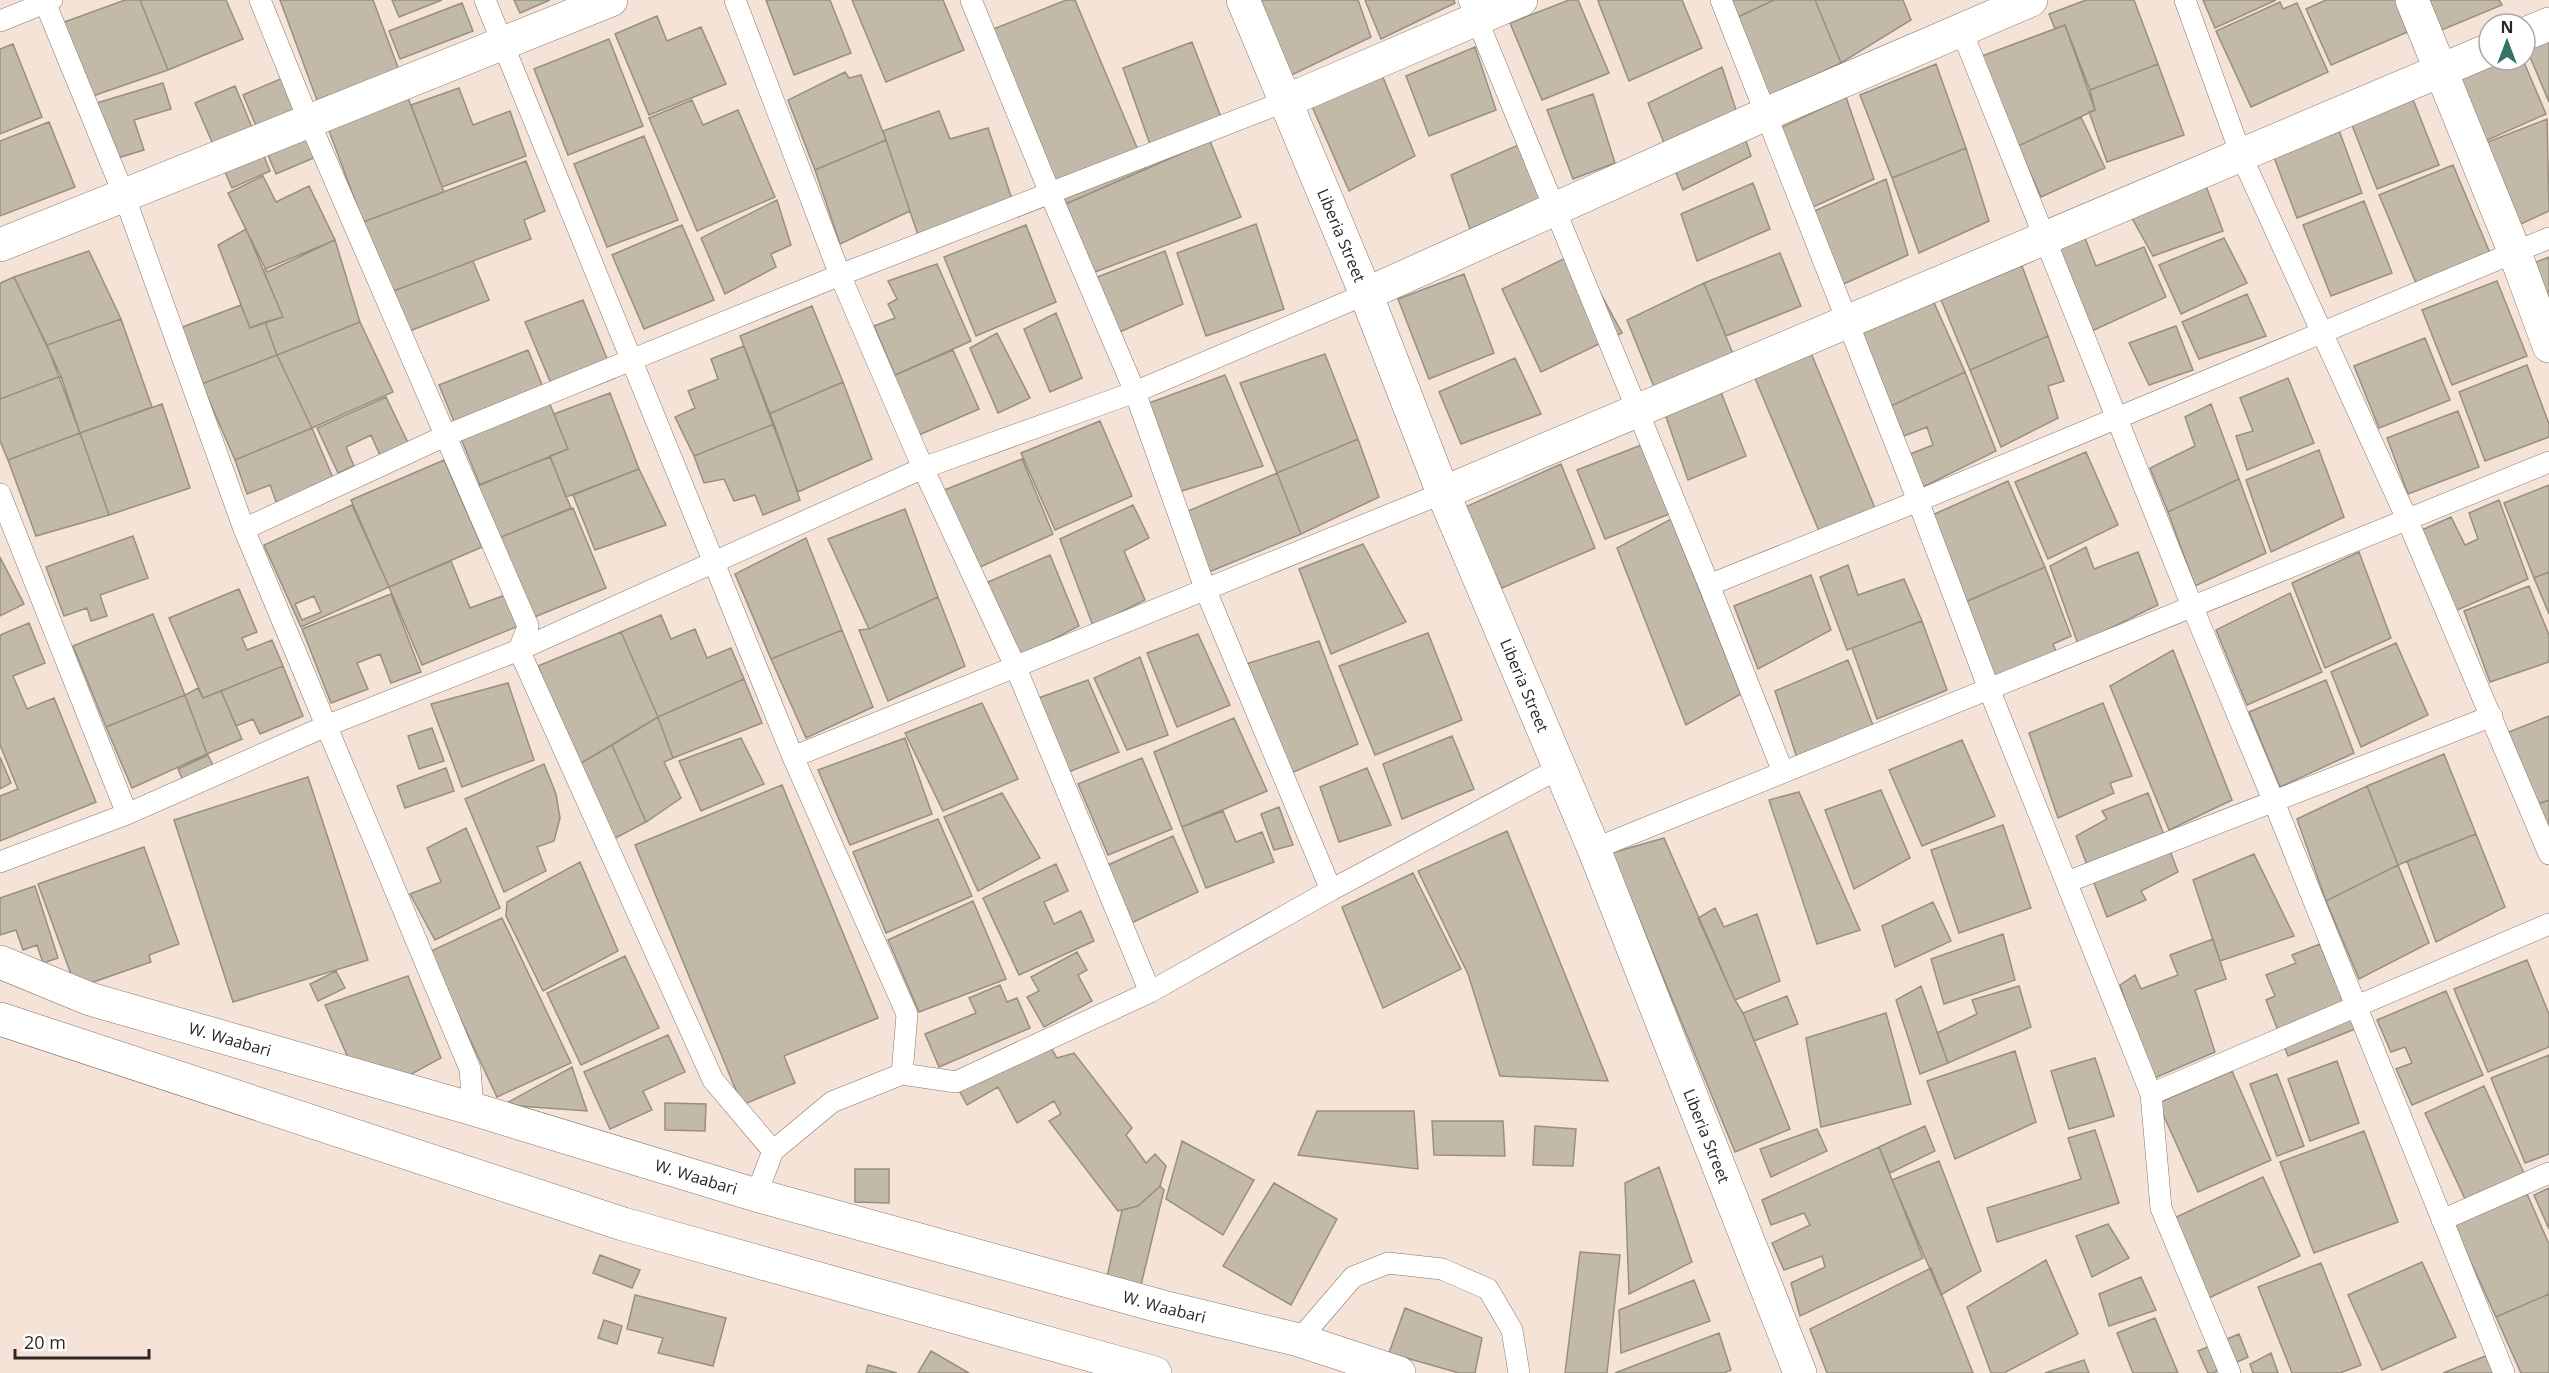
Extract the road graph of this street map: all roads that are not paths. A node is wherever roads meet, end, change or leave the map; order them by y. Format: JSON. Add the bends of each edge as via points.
{"nodes":[{"id":1,"x":260,"y":0,"type":"edge"},
{"id":2,"x":486,"y":0,"type":"edge"},
{"id":3,"x":611,"y":0,"type":"edge"},
{"id":4,"x":735,"y":0,"type":"edge"},
{"id":5,"x":971,"y":0,"type":"edge"},
{"id":6,"x":1243,"y":0,"type":"edge"},
{"id":7,"x":1521,"y":0,"type":"edge"},
{"id":8,"x":1721,"y":0,"type":"edge"},
{"id":9,"x":2031,"y":0,"type":"edge"},
{"id":10,"x":2185,"y":0,"type":"edge"},
{"id":11,"x":2412,"y":0,"type":"edge"},
{"id":12,"x":47,"y":1,"type":"edge"},
{"id":13,"x":1473,"y":9,"type":"edge"},
{"id":14,"x":0,"y":21,"type":"edge"},
{"id":15,"x":1961,"y":29,"type":"junction"},
{"id":16,"x":503,"y":43,"type":"junction"},
{"id":17,"x":2477,"y":55,"type":"edge"},
{"id":18,"x":2441,"y":70,"type":"junction"},
{"id":19,"x":1286,"y":101,"type":"junction"},
{"id":20,"x":1766,"y":114,"type":"junction"},
{"id":21,"x":309,"y":121,"type":"junction"},
{"id":22,"x":2241,"y":155,"type":"junction"},
{"id":23,"x":1050,"y":193,"type":"junction"},
{"id":24,"x":124,"y":195,"type":"junction"},
{"id":25,"x":1555,"y":209,"type":"junction"},
{"id":26,"x":2045,"y":238,"type":"junction"},
{"id":27,"x":2549,"y":238,"type":"edge"},
{"id":28,"x":0,"y":245,"type":"edge"},
{"id":29,"x":2515,"y":253,"type":"junction"},
{"id":30,"x":840,"y":275,"type":"junction"},
{"id":31,"x":1366,"y":294,"type":"junction"},
{"id":32,"x":1847,"y":322,"type":"junction"},
{"id":33,"x":2322,"y":333,"type":"junction"},
{"id":34,"x":2549,"y":346,"type":"edge"},
{"id":35,"x":632,"y":361,"type":"junction"},
{"id":36,"x":1135,"y":392,"type":"junction"},
{"id":37,"x":1638,"y":411,"type":"junction"},
{"id":38,"x":2118,"y":417,"type":"junction"},
{"id":39,"x":447,"y":435,"type":"junction"},
{"id":40,"x":2549,"y":462,"type":"edge"},
{"id":41,"x":923,"y":468,"type":"junction"},
{"id":42,"x":1443,"y":493,"type":"junction"},
{"id":43,"x":0,"y":494,"type":"edge"},
{"id":44,"x":1918,"y":501,"type":"junction"},
{"id":45,"x":2407,"y":519,"type":"junction"},
{"id":46,"x":244,"y":529,"type":"junction"},
{"id":47,"x":715,"y":564,"type":"junction"},
{"id":48,"x":1709,"y":585,"type":"junction"},
{"id":49,"x":1206,"y":591,"type":"junction"},
{"id":50,"x":2192,"y":606,"type":"junction"},
{"id":51,"x":519,"y":650,"type":"junction"},
{"id":52,"x":1016,"y":668,"type":"junction"},
{"id":53,"x":1989,"y":688,"type":"junction"},
{"id":54,"x":2492,"y":717,"type":"junction"},
{"id":55,"x":326,"y":726,"type":"junction"},
{"id":56,"x":793,"y":757,"type":"junction"},
{"id":57,"x":1558,"y":769,"type":"junction"},
{"id":58,"x":1783,"y":772,"type":"junction"},
{"id":59,"x":2274,"y":802,"type":"junction"},
{"id":60,"x":127,"y":814,"type":"junction"},
{"id":61,"x":1594,"y":849,"type":"junction"},
{"id":62,"x":2549,"y":854,"type":"edge"},
{"id":63,"x":0,"y":861,"type":"edge"},
{"id":64,"x":2067,"y":882,"type":"junction"},
{"id":65,"x":1331,"y":890,"type":"junction"},
{"id":66,"x":2549,"y":924,"type":"edge"},
{"id":67,"x":0,"y":962,"type":"edge"},
{"id":68,"x":1150,"y":992,"type":"junction"},
{"id":69,"x":2355,"y":1005,"type":"junction"},
{"id":70,"x":0,"y":1019,"type":"edge"},
{"id":71,"x":902,"y":1074,"type":"junction"},
{"id":72,"x":2151,"y":1094,"type":"junction"},
{"id":73,"x":473,"y":1109,"type":"junction"},
{"id":74,"x":773,"y":1151,"type":"junction"},
{"id":75,"x":2549,"y":1173,"type":"edge"},
{"id":76,"x":756,"y":1195,"type":"junction"},
{"id":77,"x":2442,"y":1220,"type":"junction"},
{"id":78,"x":1299,"y":1340,"type":"junction"},
{"id":79,"x":1155,"y":1373,"type":"edge"},
{"id":80,"x":1399,"y":1373,"type":"edge"},
{"id":81,"x":1519,"y":1373,"type":"edge"},
{"id":82,"x":1800,"y":1373,"type":"edge"},
{"id":83,"x":2230,"y":1373,"type":"edge"},
{"id":84,"x":2504,"y":1373,"type":"edge"}],
"edges":[{"from":1,"to":21,"type":"lane"},
{"from":2,"to":16,"type":"lane"},
{"from":3,"to":16,"type":"street"},
{"from":4,"to":30,"type":"lane"},
{"from":5,"to":23,"type":"lane"},
{"from":6,"to":19,"type":"street","name":"Liberia Street"},
{"from":7,"to":13,"type":"street"},
{"from":8,"to":20,"type":"lane"},
{"from":9,"to":15,"type":"street"},
{"from":10,"to":22,"type":"lane"},
{"from":11,"to":18,"type":"street"},
{"from":12,"to":14,"type":"lane"},
{"from":12,"to":24,"type":"lane"},
{"from":13,"to":19,"type":"street"},
{"from":13,"to":25,"type":"lane"},
{"from":15,"to":20,"type":"street"},
{"from":15,"to":26,"type":"lane"},
{"from":16,"to":21,"type":"street"},
{"from":16,"to":35,"type":"lane"},
{"from":17,"to":18,"type":"street"},
{"from":18,"to":22,"type":"street"},
{"from":18,"to":29,"type":"street"},
{"from":19,"to":23,"type":"lane"},
{"from":19,"to":31,"type":"street","name":"Liberia Street"},
{"from":20,"to":25,"type":"street"},
{"from":20,"to":32,"type":"lane"},
{"from":21,"to":24,"type":"street"},
{"from":21,"to":39,"type":"lane"},
{"from":22,"to":26,"type":"street"},
{"from":22,"to":33,"type":"lane"},
{"from":23,"to":30,"type":"lane"},
{"from":23,"to":36,"type":"lane"},
{"from":24,"to":28,"type":"street"},
{"from":24,"to":46,"type":"lane"},
{"from":25,"to":31,"type":"street"},
{"from":25,"to":37,"type":"lane"},
{"from":26,"to":32,"type":"street"},
{"from":26,"to":38,"type":"lane"},
{"from":27,"to":29,"type":"lane"},
{"from":29,"to":33,"type":"lane"},
{"from":29,"to":34,"type":"street"},
{"from":30,"to":35,"type":"lane"},
{"from":30,"to":41,"type":"lane"},
{"from":31,"to":36,"type":"lane"},
{"from":31,"to":42,"type":"street","name":"Liberia Street"},
{"from":32,"to":37,"type":"street"},
{"from":32,"to":44,"type":"lane"},
{"from":33,"to":38,"type":"lane"},
{"from":33,"to":45,"type":"lane"},
{"from":35,"to":39,"type":"lane"},
{"from":35,"to":47,"type":"lane"},
{"from":36,"to":41,"type":"lane"},
{"from":36,"to":49,"type":"lane"},
{"from":37,"to":42,"type":"street"},
{"from":37,"to":48,"type":"lane"},
{"from":38,"to":44,"type":"lane"},
{"from":38,"to":50,"type":"lane"},
{"from":39,"to":46,"type":"lane"},
{"from":39,"to":51,"type":"lane","via":[[528,626]]},
{"from":40,"to":45,"type":"lane"},
{"from":41,"to":47,"type":"lane"},
{"from":41,"to":52,"type":"lane"},
{"from":42,"to":49,"type":"lane"},
{"from":42,"to":57,"type":"street","name":"Liberia Street"},
{"from":43,"to":60,"type":"lane"},
{"from":44,"to":48,"type":"lane"},
{"from":44,"to":53,"type":"lane"},
{"from":45,"to":50,"type":"lane"},
{"from":45,"to":54,"type":"lane"},
{"from":46,"to":55,"type":"lane"},
{"from":47,"to":51,"type":"lane"},
{"from":47,"to":56,"type":"lane"},
{"from":48,"to":58,"type":"lane"},
{"from":49,"to":52,"type":"lane"},
{"from":49,"to":65,"type":"lane"},
{"from":50,"to":53,"type":"lane"},
{"from":50,"to":59,"type":"lane"},
{"from":51,"to":55,"type":"lane"},
{"from":51,"to":74,"type":"lane","via":[[713,1080]]},
{"from":52,"to":56,"type":"lane"},
{"from":52,"to":68,"type":"lane"},
{"from":53,"to":58,"type":"lane"},
{"from":53,"to":64,"type":"lane"},
{"from":54,"to":59,"type":"lane"},
{"from":54,"to":62,"type":"lane"},
{"from":55,"to":60,"type":"lane"},
{"from":55,"to":73,"type":"lane","via":[[471,1069]]},
{"from":56,"to":71,"type":"lane","via":[[907,1014]]},
{"from":57,"to":61,"type":"street","name":"Liberia Street"},
{"from":57,"to":65,"type":"lane"},
{"from":58,"to":61,"type":"lane"},
{"from":59,"to":64,"type":"lane"},
{"from":59,"to":69,"type":"lane"},
{"from":60,"to":63,"type":"lane"},
{"from":61,"to":82,"type":"street","name":"Liberia Street"},
{"from":64,"to":72,"type":"lane"},
{"from":65,"to":68,"type":"lane"},
{"from":66,"to":69,"type":"lane"},
{"from":67,"to":73,"type":"street","name":"W. Waabari","via":[[90,999]]},
{"from":68,"to":71,"type":"lane","via":[[956,1082]]},
{"from":69,"to":72,"type":"lane"},
{"from":69,"to":77,"type":"lane"},
{"from":70,"to":79,"type":"street","via":[[623,1224]]},
{"from":71,"to":74,"type":"lane","via":[[832,1102]]},
{"from":72,"to":83,"type":"lane","via":[[2161,1208]]},
{"from":73,"to":76,"type":"street","name":"W. Waabari"},
{"from":74,"to":76,"type":"lane"},
{"from":75,"to":77,"type":"lane"},
{"from":76,"to":78,"type":"street","name":"W. Waabari","via":[[1163,1307]]},
{"from":77,"to":84,"type":"lane"},
{"from":78,"to":80,"type":"street","name":"W. Waabari"},
{"from":78,"to":81,"type":"lane","via":[[1353,1277],[1388,1263],[1442,1269],[1488,1289],[1512,1330]]}]}
